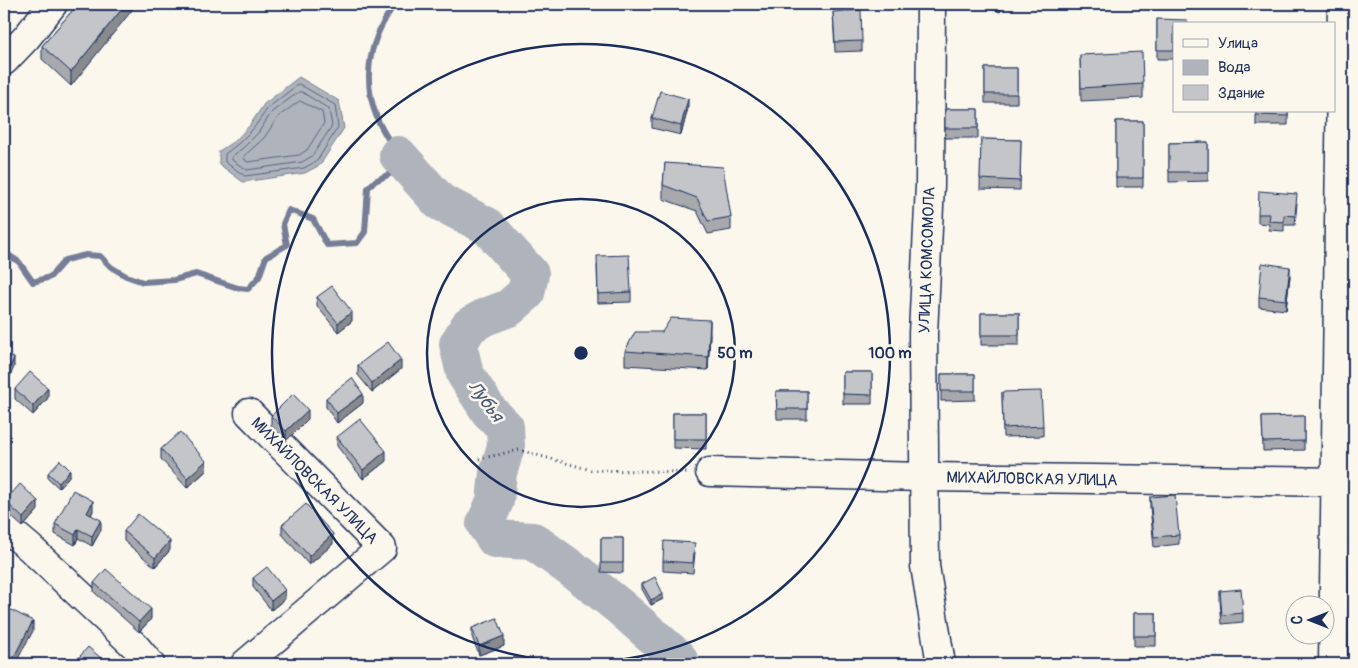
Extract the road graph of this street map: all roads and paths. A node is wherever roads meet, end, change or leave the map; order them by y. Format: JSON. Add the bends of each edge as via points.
{"nodes":[{"id":1,"x":53,"y":4,"type":"edge"},
{"id":2,"x":931,"y":4,"type":"edge"},
{"id":3,"x":1342,"y":4,"type":"edge"},
{"id":4,"x":4,"y":61,"type":"edge"},
{"id":5,"x":249,"y":413,"type":"dead end"},
{"id":6,"x":479,"y":459,"type":"dead end"},
{"id":7,"x":710,"y":472,"type":"joint"},
{"id":8,"x":924,"y":477,"type":"junction"},
{"id":9,"x":1345,"y":482,"type":"edge"},
{"id":10,"x":4,"y":526,"type":"edge"},
{"id":11,"x":150,"y":664,"type":"edge"},
{"id":12,"x":245,"y":664,"type":"edge"},
{"id":13,"x":941,"y":664,"type":"edge"},
{"id":14,"x":1333,"y":664,"type":"edge"}],
"edges":[{"from":1,"to":4,"type":"street"},
{"from":2,"to":8,"type":"street","name":"УЛИЦА КОМСОМОЛА","via":[[930,186],[923,334]]},
{"from":3,"to":9,"type":"street"},
{"from":5,"to":12,"type":"street","name":"МИХАЙЛОВСКАЯ УЛИЦА","via":[[382,548]]},
{"from":6,"to":7,"type":"path","via":[[520,450],[591,470]]},
{"from":7,"to":8,"type":"street","name":"МИХАЙЛОВСКАЯ УЛИЦА"},
{"from":8,"to":9,"type":"street","name":"МИХАЙЛОВСКАЯ УЛИЦА"},
{"from":8,"to":13,"type":"street","name":"УЛИЦА КОМСОМОЛА","via":[[925,566]]},
{"from":9,"to":14,"type":"street"},
{"from":10,"to":11,"type":"street","via":[[30,546]]}]}
